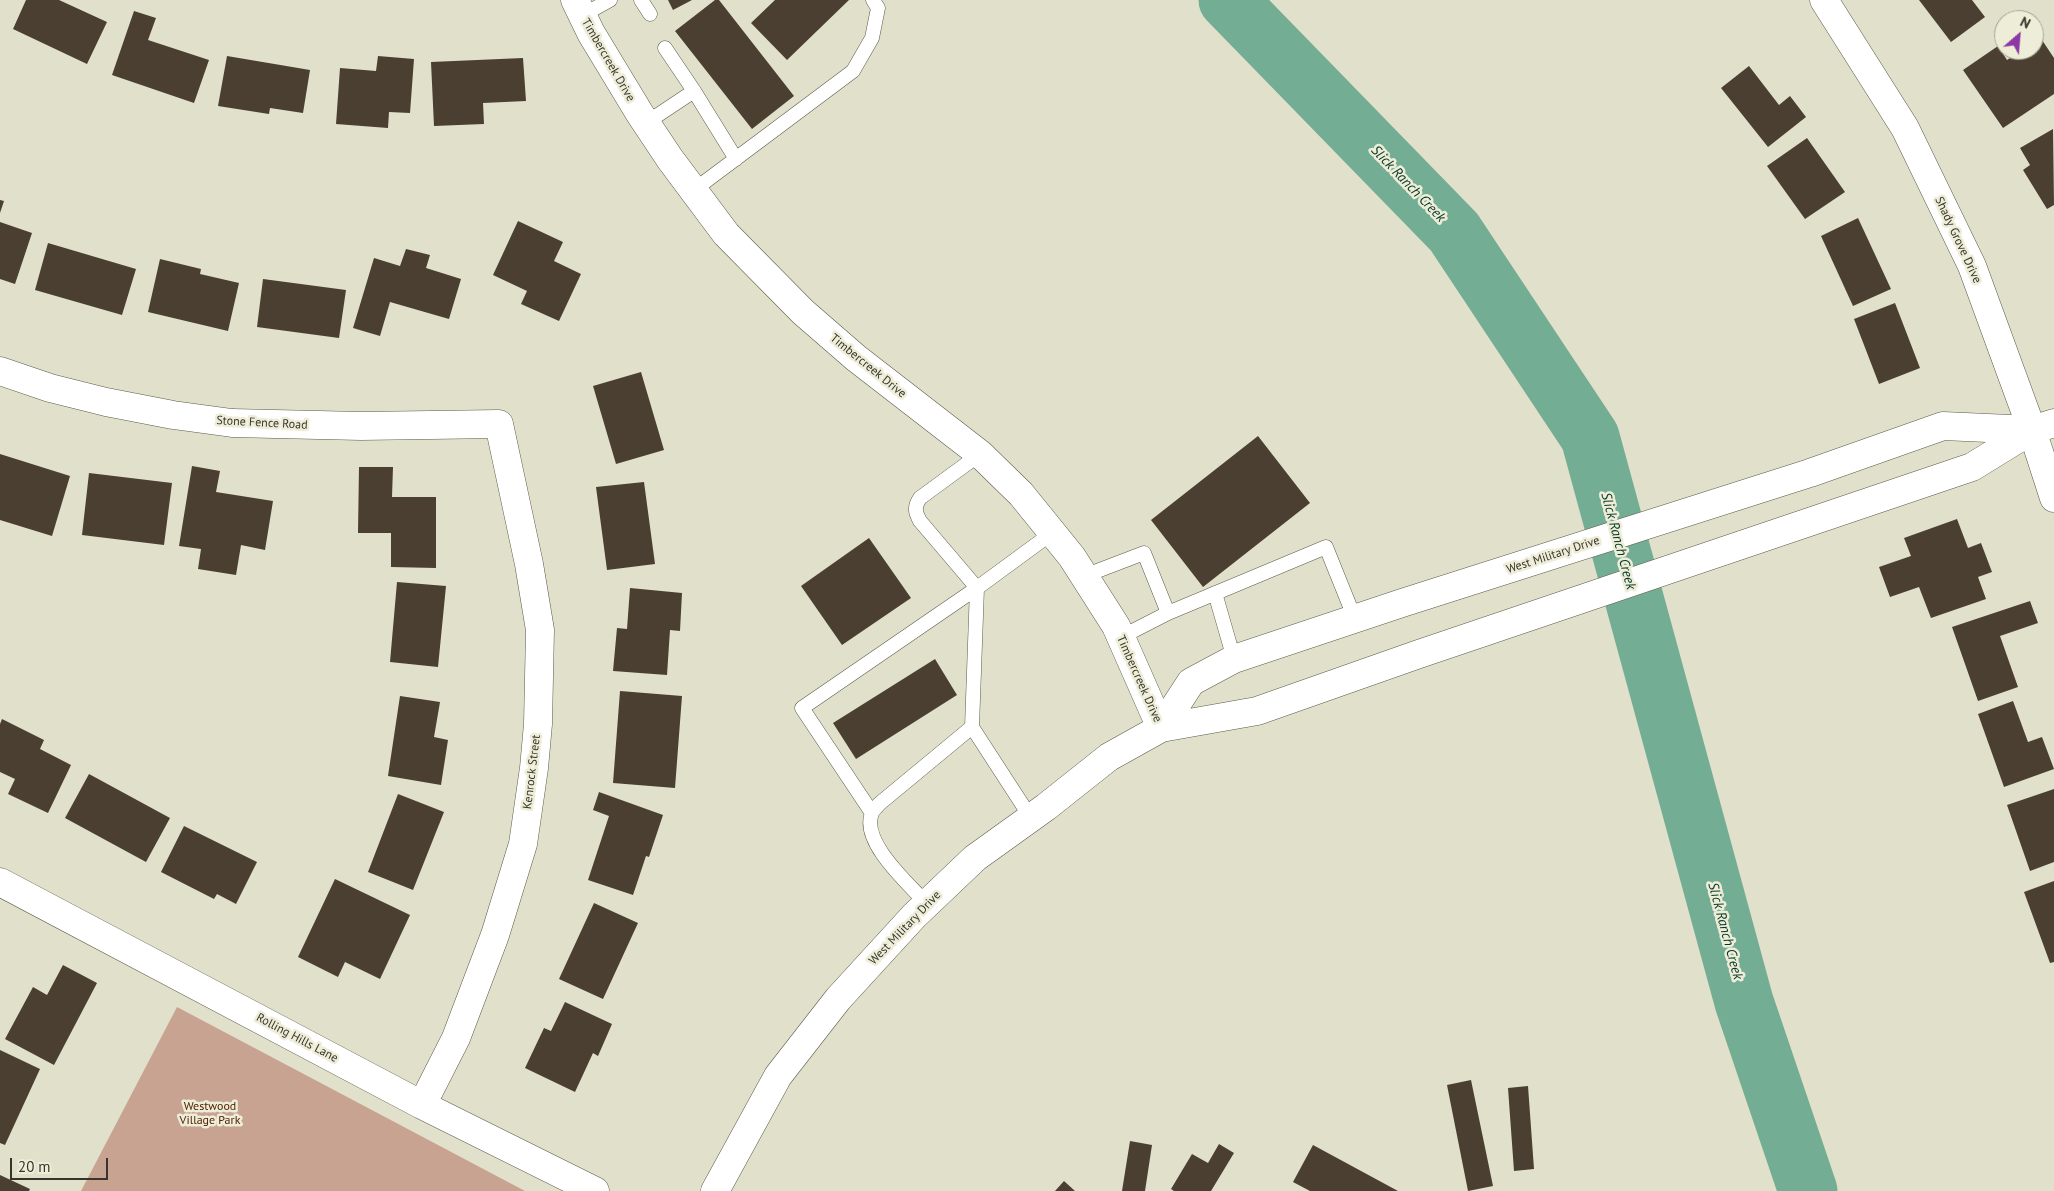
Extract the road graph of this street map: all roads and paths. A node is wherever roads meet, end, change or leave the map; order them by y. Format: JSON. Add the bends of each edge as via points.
{"nodes":[{"id":1,"x":610,"y":0,"type":"edge"},
{"id":2,"x":642,"y":0,"type":"edge"},
{"id":3,"x":873,"y":0,"type":"edge"},
{"id":4,"x":1824,"y":0,"type":"edge"},
{"id":5,"x":579,"y":8,"type":"edge"},
{"id":6,"x":650,"y":14,"type":"dead end"},
{"id":7,"x":665,"y":48,"type":"dead end"},
{"id":8,"x":694,"y":91,"type":"junction"},
{"id":9,"x":646,"y":123,"type":"junction"},
{"id":10,"x":736,"y":158,"type":"junction"},
{"id":11,"x":694,"y":190,"type":"junction"},
{"id":12,"x":0,"y":370,"type":"edge"},
{"id":13,"x":500,"y":424,"type":"joint"},
{"id":14,"x":2043,"y":427,"type":"edge"},
{"id":15,"x":980,"y":454,"type":"junction"},
{"id":16,"x":2054,"y":498,"type":"edge"},
{"id":17,"x":1052,"y":533,"type":"junction"},
{"id":18,"x":1084,"y":576,"type":"junction"},
{"id":19,"x":978,"y":588,"type":"junction"},
{"id":20,"x":1215,"y":593,"type":"junction"},
{"id":21,"x":1168,"y":613,"type":"junction"},
{"id":22,"x":1355,"y":619,"type":"junction"},
{"id":23,"x":1121,"y":636,"type":"junction"},
{"id":24,"x":1234,"y":659,"type":"junction"},
{"id":25,"x":972,"y":727,"type":"junction"},
{"id":26,"x":1161,"y":728,"type":"junction"},
{"id":27,"x":872,"y":813,"type":"junction"},
{"id":28,"x":1031,"y":818,"type":"junction"},
{"id":29,"x":2,"y":889,"type":"edge"},
{"id":30,"x":927,"y":904,"type":"junction"},
{"id":31,"x":422,"y":1105,"type":"junction"},
{"id":32,"x":595,"y":1191,"type":"edge"},
{"id":33,"x":715,"y":1191,"type":"edge"}],
"edges":[{"from":1,"to":5,"type":"lane"},
{"from":2,"to":6,"type":"lane"},
{"from":3,"to":10,"type":"lane","via":[[878,8],[872,38],[853,71]]},
{"from":4,"to":14,"type":"street","name":"Shady Grove Drive","via":[[1904,128],[1972,266]]},
{"from":5,"to":9,"type":"street","name":"Timbercreek Drive"},
{"from":7,"to":8,"type":"lane"},
{"from":8,"to":9,"type":"lane"},
{"from":8,"to":10,"type":"lane"},
{"from":9,"to":11,"type":"street","name":"Timbercreek Drive"},
{"from":10,"to":11,"type":"lane"},
{"from":11,"to":15,"type":"street","name":"Timbercreek Drive","via":[[726,234],[803,312],[856,358]]},
{"from":12,"to":13,"type":"street","name":"Stone Fence Road","via":[[50,388],[106,402],[232,423],[362,426]]},
{"from":13,"to":31,"type":"street","name":"Kenrock Street","via":[[530,564],[540,630],[534,768],[523,844],[495,935],[456,1038]]},
{"from":14,"to":16,"type":"street","name":"Shady Grove Drive"},
{"from":14,"to":22,"type":"street","name":"West Military Drive","via":[[1943,426],[1810,473]]},
{"from":14,"to":26,"type":"street","name":"West Military Drive","via":[[1972,467],[1257,711]]},
{"from":15,"to":17,"type":"street","name":"Timbercreek Drive","via":[[1021,494]]},
{"from":15,"to":19,"type":"lane","via":[[920,498],[915,513]]},
{"from":17,"to":18,"type":"street","name":"Timbercreek Drive"},
{"from":17,"to":19,"type":"lane"},
{"from":18,"to":21,"type":"lane","via":[[1144,553]]},
{"from":18,"to":23,"type":"street","name":"Timbercreek Drive"},
{"from":19,"to":25,"type":"lane"},
{"from":19,"to":27,"type":"lane","via":[[802,708]]},
{"from":20,"to":21,"type":"lane"},
{"from":20,"to":22,"type":"lane","via":[[1326,547]]},
{"from":20,"to":24,"type":"lane"},
{"from":21,"to":23,"type":"lane"},
{"from":22,"to":24,"type":"street","name":"West Military Drive"},
{"from":23,"to":26,"type":"street","name":"Timbercreek Drive"},
{"from":24,"to":26,"type":"street","name":"West Military Drive","via":[[1191,682]]},
{"from":25,"to":27,"type":"lane"},
{"from":25,"to":28,"type":"lane"},
{"from":26,"to":28,"type":"street","name":"West Military Drive","via":[[1109,757]]},
{"from":27,"to":30,"type":"lane","via":[[870,824],[880,853]]},
{"from":28,"to":30,"type":"street","name":"West Military Drive","via":[[975,858]]},
{"from":29,"to":31,"type":"street","name":"Rolling Hills Lane"},
{"from":30,"to":33,"type":"street","name":"West Military Drive","via":[[838,999],[778,1076]]},
{"from":31,"to":32,"type":"street","name":"Rolling Hills Lane"}]}
